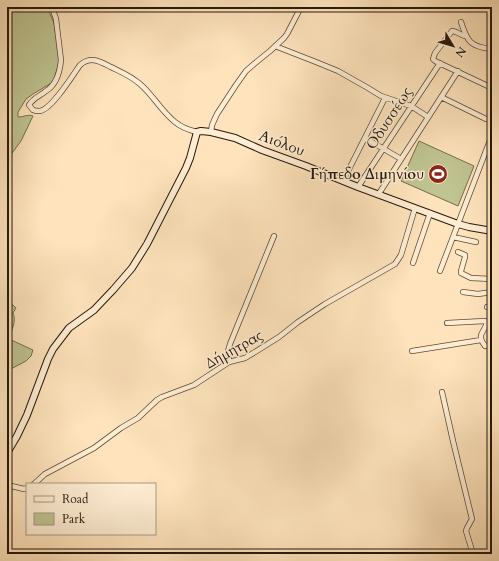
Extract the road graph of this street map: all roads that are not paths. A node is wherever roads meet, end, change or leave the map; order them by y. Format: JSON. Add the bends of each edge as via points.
{"nodes":[{"id":1,"x":52,"y":7,"type":"edge"},
{"id":2,"x":301,"y":7,"type":"edge"},
{"id":3,"x":461,"y":22,"type":"dead end"},
{"id":4,"x":466,"y":36,"type":"junction"},
{"id":5,"x":275,"y":46,"type":"junction"},
{"id":6,"x":492,"y":49,"type":"edge"},
{"id":7,"x":440,"y":63,"type":"junction"},
{"id":8,"x":458,"y":71,"type":"junction"},
{"id":9,"x":492,"y":88,"type":"edge"},
{"id":10,"x":441,"y":96,"type":"junction"},
{"id":11,"x":385,"y":98,"type":"junction"},
{"id":12,"x":411,"y":106,"type":"junction"},
{"id":13,"x":428,"y":117,"type":"junction"},
{"id":14,"x":492,"y":120,"type":"edge"},
{"id":15,"x":197,"y":132,"type":"junction"},
{"id":16,"x":211,"y":132,"type":"junction"},
{"id":17,"x":492,"y":135,"type":"edge"},
{"id":18,"x":365,"y":138,"type":"junction"},
{"id":19,"x":383,"y":148,"type":"junction"},
{"id":20,"x":401,"y":159,"type":"junction"},
{"id":21,"x":343,"y":181,"type":"junction"},
{"id":22,"x":358,"y":187,"type":"junction"},
{"id":23,"x":378,"y":195,"type":"junction"},
{"id":24,"x":415,"y":208,"type":"junction"},
{"id":25,"x":430,"y":213,"type":"junction"},
{"id":26,"x":458,"y":224,"type":"junction"},
{"id":27,"x":492,"y":231,"type":"edge"},
{"id":28,"x":274,"y":236,"type":"dead end"},
{"id":29,"x":453,"y":237,"type":"junction"},
{"id":30,"x":476,"y":242,"type":"dead end"},
{"id":31,"x":458,"y":252,"type":"dead end"},
{"id":32,"x":413,"y":263,"type":"dead end"},
{"id":33,"x":440,"y":271,"type":"dead end"},
{"id":34,"x":492,"y":279,"type":"edge"},
{"id":35,"x":463,"y":292,"type":"dead end"},
{"id":36,"x":492,"y":292,"type":"edge"},
{"id":37,"x":447,"y":323,"type":"dead end"},
{"id":38,"x":481,"y":340,"type":"junction"},
{"id":39,"x":492,"y":345,"type":"edge"},
{"id":40,"x":412,"y":352,"type":"dead end"},
{"id":41,"x":229,"y":362,"type":"junction"},
{"id":42,"x":442,"y":392,"type":"dead end"},
{"id":43,"x":7,"y":453,"type":"edge"},
{"id":44,"x":35,"y":483,"type":"edge"},
{"id":45,"x":7,"y":485,"type":"edge"},
{"id":46,"x":26,"y":488,"type":"edge"},
{"id":47,"x":473,"y":554,"type":"edge"}],
"edges":[{"from":1,"to":15,"type":"street","via":[[56,19],[60,66],[50,88],[32,100],[29,105],[33,110],[40,111],[54,101],[80,65],[92,59],[132,78],[174,122]]},
{"from":2,"to":5,"type":"street","via":[[287,34]]},
{"from":3,"to":4,"type":"street"},
{"from":4,"to":6,"type":"street","via":[[474,45]]},
{"from":4,"to":7,"type":"street","via":[[452,31],[433,57]]},
{"from":5,"to":11,"type":"street","via":[[338,71]]},
{"from":5,"to":16,"type":"street","via":[[243,76],[217,114]]},
{"from":7,"to":8,"type":"street"},
{"from":7,"to":12,"type":"street","name":"Οδυσσέως"},
{"from":8,"to":9,"type":"street"},
{"from":8,"to":10,"type":"street"},
{"from":10,"to":13,"type":"street"},
{"from":10,"to":14,"type":"street"},
{"from":11,"to":12,"type":"street"},
{"from":11,"to":18,"type":"street"},
{"from":12,"to":13,"type":"street"},
{"from":12,"to":19,"type":"street","name":"Οδυσσέως"},
{"from":13,"to":20,"type":"street"},
{"from":15,"to":16,"type":"street","name":"Αιόλου"},
{"from":15,"to":43,"type":"street","via":[[186,168],[143,252],[128,274],[90,313],[69,328],[53,349],[27,415]]},
{"from":16,"to":21,"type":"street","name":"Αιόλου","via":[[235,138]]},
{"from":17,"to":26,"type":"street"},
{"from":18,"to":19,"type":"street"},
{"from":18,"to":21,"type":"street"},
{"from":19,"to":20,"type":"street"},
{"from":19,"to":22,"type":"street","name":"Οδυσσέως"},
{"from":20,"to":23,"type":"street"},
{"from":21,"to":22,"type":"street","name":"Αιόλου"},
{"from":22,"to":23,"type":"street","name":"Αιόλου"},
{"from":23,"to":24,"type":"street","name":"Αιόλου"},
{"from":24,"to":25,"type":"street","name":"Αιόλου"},
{"from":24,"to":41,"type":"street","name":"Δήμητρας","via":[[401,254],[395,264],[312,312],[256,352]]},
{"from":25,"to":26,"type":"street","name":"Αιόλου"},
{"from":25,"to":32,"type":"street"},
{"from":26,"to":27,"type":"street","name":"Αιόλου"},
{"from":26,"to":29,"type":"street"},
{"from":28,"to":41,"type":"street","via":[[232,340],[228,352]]},
{"from":29,"to":30,"type":"street"},
{"from":29,"to":33,"type":"street"},
{"from":31,"to":34,"type":"street","via":[[465,255],[461,273],[471,278]]},
{"from":35,"to":36,"type":"street"},
{"from":37,"to":38,"type":"street","via":[[485,321],[487,326],[482,332]]},
{"from":38,"to":39,"type":"street","via":[[485,346]]},
{"from":38,"to":40,"type":"street"},
{"from":41,"to":44,"type":"street","name":"Δήμητρας","via":[[194,385],[157,400],[138,418],[94,448],[45,474]]},
{"from":42,"to":47,"type":"street","via":[[472,519],[466,531]]},
{"from":45,"to":46,"type":"street"}]}
